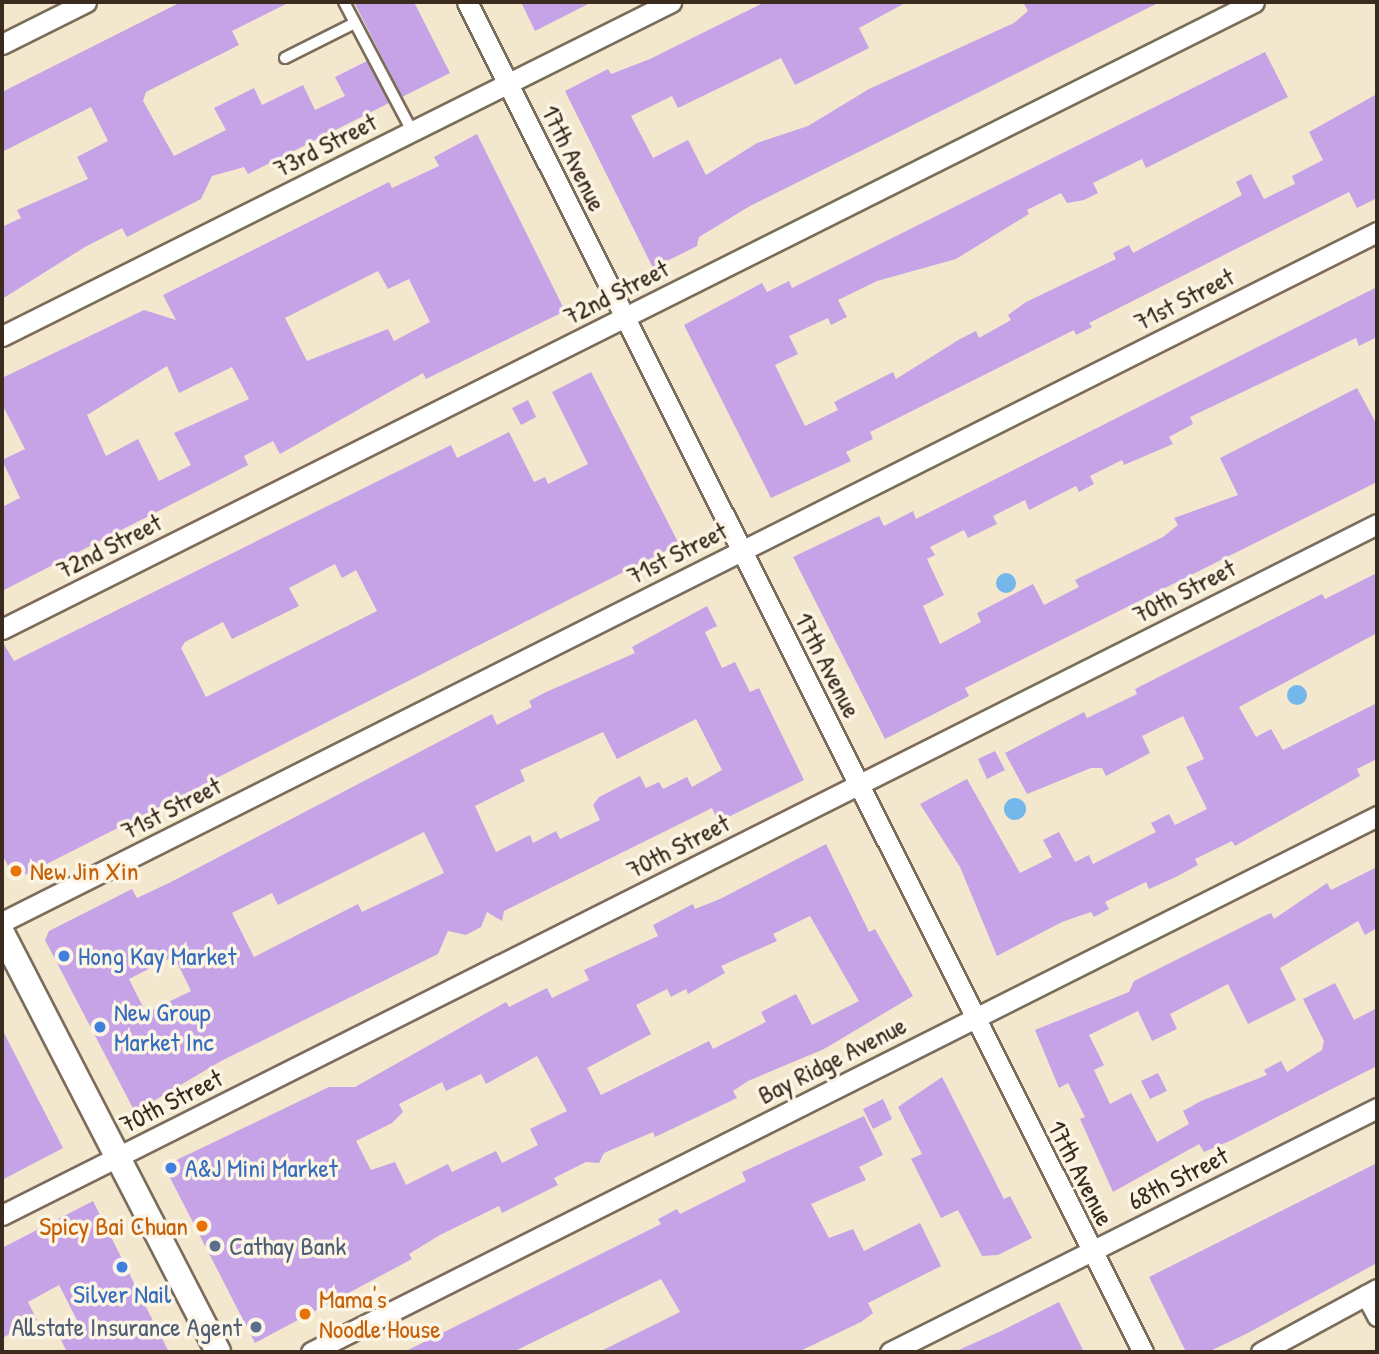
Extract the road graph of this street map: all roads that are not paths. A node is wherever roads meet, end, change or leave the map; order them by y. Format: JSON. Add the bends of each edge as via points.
{"nodes":[{"id":1,"x":86,"y":2,"type":"edge"},
{"id":2,"x":344,"y":2,"type":"edge"},
{"id":3,"x":467,"y":2,"type":"edge"},
{"id":4,"x":671,"y":2,"type":"edge"},
{"id":5,"x":1254,"y":2,"type":"edge"},
{"id":6,"x":355,"y":23,"type":"junction"},
{"id":7,"x":2,"y":44,"type":"edge"},
{"id":8,"x":285,"y":58,"type":"dead end"},
{"id":9,"x":508,"y":83,"type":"junction"},
{"id":10,"x":412,"y":131,"type":"junction"},
{"id":11,"x":1377,"y":232,"type":"edge"},
{"id":12,"x":624,"y":317,"type":"junction"},
{"id":13,"x":2,"y":336,"type":"edge"},
{"id":14,"x":1377,"y":524,"type":"edge"},
{"id":15,"x":741,"y":550,"type":"junction"},
{"id":16,"x":2,"y":629,"type":"edge"},
{"id":17,"x":858,"y":784,"type":"junction"},
{"id":18,"x":1377,"y":816,"type":"edge"},
{"id":19,"x":2,"y":922,"type":"edge"},
{"id":20,"x":2,"y":933,"type":"edge"},
{"id":21,"x":974,"y":1018,"type":"junction"},
{"id":22,"x":1377,"y":1108,"type":"edge"},
{"id":23,"x":116,"y":1158,"type":"junction"},
{"id":24,"x":2,"y":1214,"type":"edge"},
{"id":25,"x":1091,"y":1251,"type":"junction"},
{"id":26,"x":1372,"y":1292,"type":"edge"},
{"id":27,"x":1377,"y":1316,"type":"edge"},
{"id":28,"x":1274,"y":1349,"type":"edge"},
{"id":29,"x":218,"y":1352,"type":"edge"},
{"id":30,"x":311,"y":1352,"type":"edge"},
{"id":31,"x":890,"y":1352,"type":"edge"},
{"id":32,"x":1143,"y":1352,"type":"edge"}],
"edges":[{"from":1,"to":7,"type":"street"},
{"from":2,"to":6,"type":"lane"},
{"from":3,"to":9,"type":"street","name":"17th Avenue"},
{"from":4,"to":9,"type":"street","name":"73rd Street"},
{"from":5,"to":12,"type":"street","name":"72nd Street"},
{"from":6,"to":8,"type":"lane"},
{"from":6,"to":10,"type":"lane"},
{"from":9,"to":10,"type":"street","name":"73rd Street"},
{"from":9,"to":12,"type":"street","name":"17th Avenue"},
{"from":10,"to":13,"type":"street","name":"73rd Street"},
{"from":11,"to":15,"type":"street","name":"71st Street"},
{"from":12,"to":15,"type":"street","name":"17th Avenue"},
{"from":12,"to":16,"type":"street","name":"72nd Street"},
{"from":14,"to":17,"type":"street","name":"70th Street"},
{"from":15,"to":17,"type":"street","name":"17th Avenue"},
{"from":15,"to":19,"type":"street","name":"71st Street"},
{"from":17,"to":21,"type":"street","name":"17th Avenue"},
{"from":17,"to":23,"type":"street","name":"70th Street"},
{"from":18,"to":21,"type":"street","name":"Bay Ridge Avenue"},
{"from":20,"to":23,"type":"street"},
{"from":21,"to":25,"type":"street","name":"17th Avenue"},
{"from":21,"to":30,"type":"street","name":"Bay Ridge Avenue"},
{"from":22,"to":25,"type":"street","name":"68th Street"},
{"from":23,"to":24,"type":"street","name":"70th Street"},
{"from":23,"to":29,"type":"street"},
{"from":25,"to":31,"type":"street","name":"68th Street"},
{"from":25,"to":32,"type":"street","name":"17th Avenue"},
{"from":26,"to":27,"type":"street"},
{"from":26,"to":28,"type":"street"}]}
